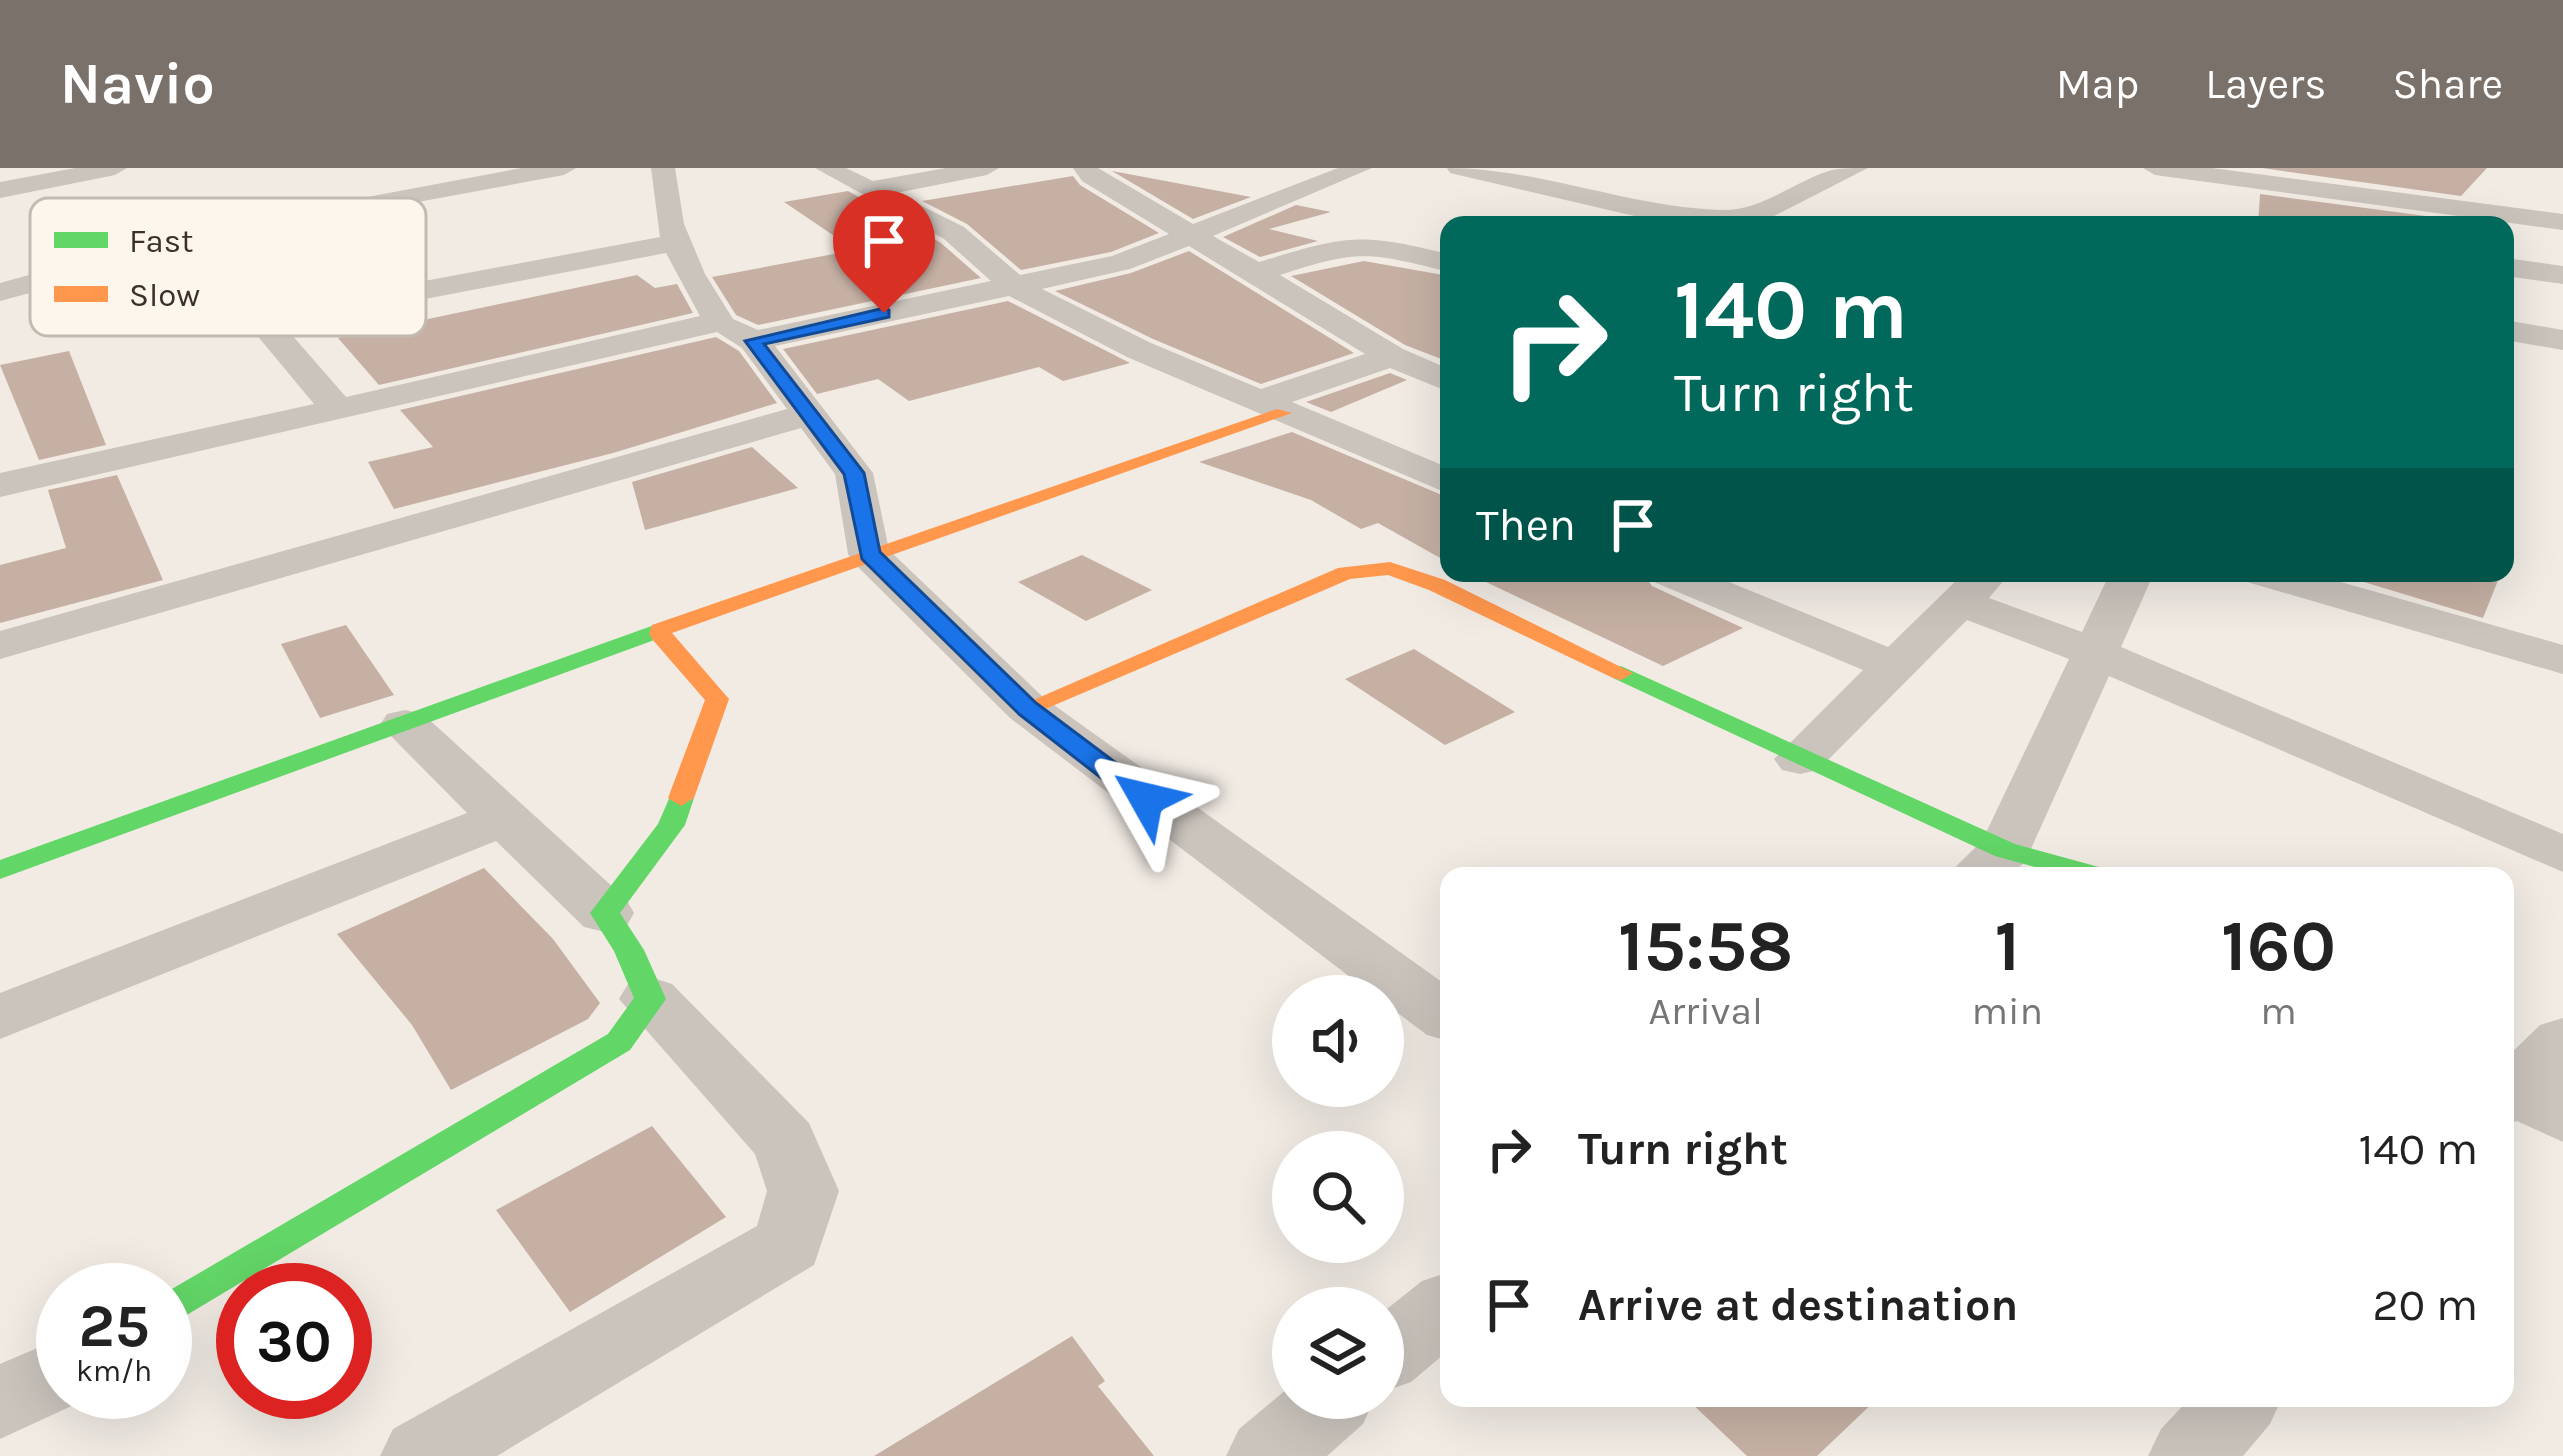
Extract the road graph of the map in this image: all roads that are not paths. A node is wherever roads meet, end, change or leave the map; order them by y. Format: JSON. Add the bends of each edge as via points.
{"nodes":[{"id":1,"x":115,"y":168,"type":"edge"},
{"id":2,"x":564,"y":168,"type":"edge"},
{"id":3,"x":663,"y":168,"type":"edge"},
{"id":4,"x":826,"y":168,"type":"edge"},
{"id":5,"x":987,"y":168,"type":"edge"},
{"id":6,"x":1085,"y":168,"type":"edge"},
{"id":7,"x":1360,"y":168,"type":"edge"},
{"id":8,"x":1459,"y":168,"type":"edge"},
{"id":9,"x":1856,"y":168,"type":"edge"},
{"id":10,"x":2156,"y":168,"type":"edge"},
{"id":11,"x":527,"y":172,"type":"edge"},
{"id":12,"x":2352,"y":181,"type":"edge"},
{"id":13,"x":0,"y":190,"type":"edge"},
{"id":14,"x":869,"y":190,"type":"junction"},
{"id":15,"x":394,"y":198,"type":"edge"},
{"id":16,"x":1642,"y":210,"type":"junction"},
{"id":17,"x":2322,"y":214,"type":"dead end"},
{"id":18,"x":1622,"y":216,"type":"edge"},
{"id":19,"x":1707,"y":216,"type":"edge"},
{"id":20,"x":1746,"y":216,"type":"edge"},
{"id":21,"x":2563,"y":222,"type":"edge"},
{"id":22,"x":1194,"y":233,"type":"junction"},
{"id":23,"x":678,"y":242,"type":"junction"},
{"id":24,"x":1440,"y":261,"type":"edge"},
{"id":25,"x":2514,"y":268,"type":"edge"},
{"id":26,"x":1256,"y":273,"type":"junction"},
{"id":27,"x":2563,"y":275,"type":"edge"},
{"id":28,"x":30,"y":283,"type":"edge"},
{"id":29,"x":1014,"y":286,"type":"junction"},
{"id":30,"x":426,"y":290,"type":"edge"},
{"id":31,"x":0,"y":292,"type":"edge"},
{"id":32,"x":718,"y":320,"type":"junction"},
{"id":33,"x":2514,"y":331,"type":"edge"},
{"id":34,"x":274,"y":336,"type":"edge"},
{"id":35,"x":2563,"y":340,"type":"edge"},
{"id":36,"x":754,"y":341,"type":"junction"},
{"id":37,"x":1391,"y":356,"type":"junction"},
{"id":38,"x":1440,"y":378,"type":"edge"},
{"id":39,"x":336,"y":408,"type":"junction"},
{"id":40,"x":1271,"y":408,"type":"junction"},
{"id":41,"x":806,"y":415,"type":"junction"},
{"id":42,"x":1440,"y":478,"type":"edge"},
{"id":43,"x":0,"y":485,"type":"edge"},
{"id":44,"x":869,"y":554,"type":"junction"},
{"id":45,"x":1691,"y":582,"type":"edge"},
{"id":46,"x":2128,"y":582,"type":"edge"},
{"id":47,"x":2293,"y":582,"type":"edge"},
{"id":48,"x":1974,"y":587,"type":"edge"},
{"id":49,"x":660,"y":634,"type":"junction"},
{"id":50,"x":0,"y":645,"type":"edge"},
{"id":51,"x":2095,"y":652,"type":"junction"},
{"id":52,"x":2563,"y":660,"type":"edge"},
{"id":53,"x":1894,"y":666,"type":"junction"},
{"id":54,"x":1028,"y":708,"type":"junction"},
{"id":55,"x":405,"y":725,"type":"junction"},
{"id":56,"x":1800,"y":759,"type":"junction"},
{"id":57,"x":504,"y":818,"type":"junction"},
{"id":58,"x":2563,"y":855,"type":"edge"},
{"id":59,"x":1989,"y":863,"type":"edge"},
{"id":60,"x":2023,"y":867,"type":"edge"},
{"id":61,"x":0,"y":870,"type":"edge"},
{"id":62,"x":605,"y":913,"type":"junction"},
{"id":63,"x":650,"y":999,"type":"junction"},
{"id":64,"x":1440,"y":1012,"type":"edge"},
{"id":65,"x":0,"y":1017,"type":"edge"},
{"id":66,"x":2563,"y":1041,"type":"edge"},
{"id":67,"x":2522,"y":1097,"type":"edge"},
{"id":68,"x":192,"y":1296,"type":"edge"},
{"id":69,"x":1440,"y":1311,"type":"edge"},
{"id":70,"x":1404,"y":1341,"type":"edge"},
{"id":71,"x":36,"y":1385,"type":"edge"},
{"id":72,"x":0,"y":1403,"type":"edge"},
{"id":73,"x":2234,"y":1407,"type":"edge"},
{"id":74,"x":1311,"y":1419,"type":"edge"},
{"id":75,"x":422,"y":1456,"type":"edge"},
{"id":76,"x":1268,"y":1456,"type":"edge"},
{"id":77,"x":2190,"y":1456,"type":"edge"}],
"edges":[{"from":1,"to":13,"type":"street"},
{"from":2,"to":11,"type":"street"},
{"from":3,"to":23,"type":"street"},
{"from":4,"to":14,"type":"street"},
{"from":5,"to":14,"type":"street"},
{"from":6,"to":22,"type":"street"},
{"from":7,"to":22,"type":"street"},
{"from":8,"to":16,"type":"street"},
{"from":9,"to":20,"type":"street"},
{"from":10,"to":12,"type":"street"},
{"from":11,"to":15,"type":"street"},
{"from":12,"to":17,"type":"street"},
{"from":12,"to":21,"type":"street"},
{"from":14,"to":29,"type":"street","via":[[954,232]]},
{"from":16,"to":18,"type":"street"},
{"from":16,"to":19,"type":"street"},
{"from":22,"to":26,"type":"street"},
{"from":22,"to":29,"type":"street","via":[[1120,263]]},
{"from":23,"to":30,"type":"street"},
{"from":23,"to":32,"type":"street"},
{"from":24,"to":26,"type":"street","via":[[1376,245],[1338,247]]},
{"from":25,"to":27,"type":"street"},
{"from":26,"to":37,"type":"street"},
{"from":28,"to":31,"type":"street"},
{"from":29,"to":36,"type":"street"},
{"from":29,"to":40,"type":"street"},
{"from":32,"to":36,"type":"street"},
{"from":32,"to":39,"type":"street"},
{"from":33,"to":35,"type":"street"},
{"from":34,"to":39,"type":"street"},
{"from":36,"to":41,"type":"street"},
{"from":37,"to":38,"type":"street"},
{"from":37,"to":40,"type":"street"},
{"from":39,"to":43,"type":"street"},
{"from":40,"to":42,"type":"street"},
{"from":40,"to":44,"type":"street"},
{"from":41,"to":44,"type":"street","via":[[854,473]]},
{"from":41,"to":50,"type":"street"},
{"from":44,"to":49,"type":"street"},
{"from":44,"to":54,"type":"street"},
{"from":45,"to":53,"type":"street"},
{"from":46,"to":51,"type":"street"},
{"from":47,"to":52,"type":"street"},
{"from":48,"to":51,"type":"street"},
{"from":48,"to":53,"type":"street"},
{"from":49,"to":55,"type":"street"},
{"from":49,"to":62,"type":"street","via":[[717,699],[671,825]]},
{"from":51,"to":58,"type":"street"},
{"from":51,"to":59,"type":"street"},
{"from":53,"to":56,"type":"street"},
{"from":54,"to":56,"type":"street","via":[[1346,574],[1390,568]]},
{"from":54,"to":64,"type":"street"},
{"from":55,"to":57,"type":"street"},
{"from":55,"to":61,"type":"street"},
{"from":56,"to":59,"type":"street"},
{"from":57,"to":62,"type":"street"},
{"from":57,"to":65,"type":"street"},
{"from":59,"to":60,"type":"street"},
{"from":62,"to":63,"type":"street"},
{"from":63,"to":68,"type":"street","via":[[619,1042]]},
{"from":63,"to":75,"type":"street","via":[[785,1142],[803,1191],[788,1244]]},
{"from":66,"to":67,"type":"street"},
{"from":69,"to":70,"type":"street"},
{"from":71,"to":72,"type":"street"},
{"from":73,"to":77,"type":"street"},
{"from":74,"to":76,"type":"street"}]}
